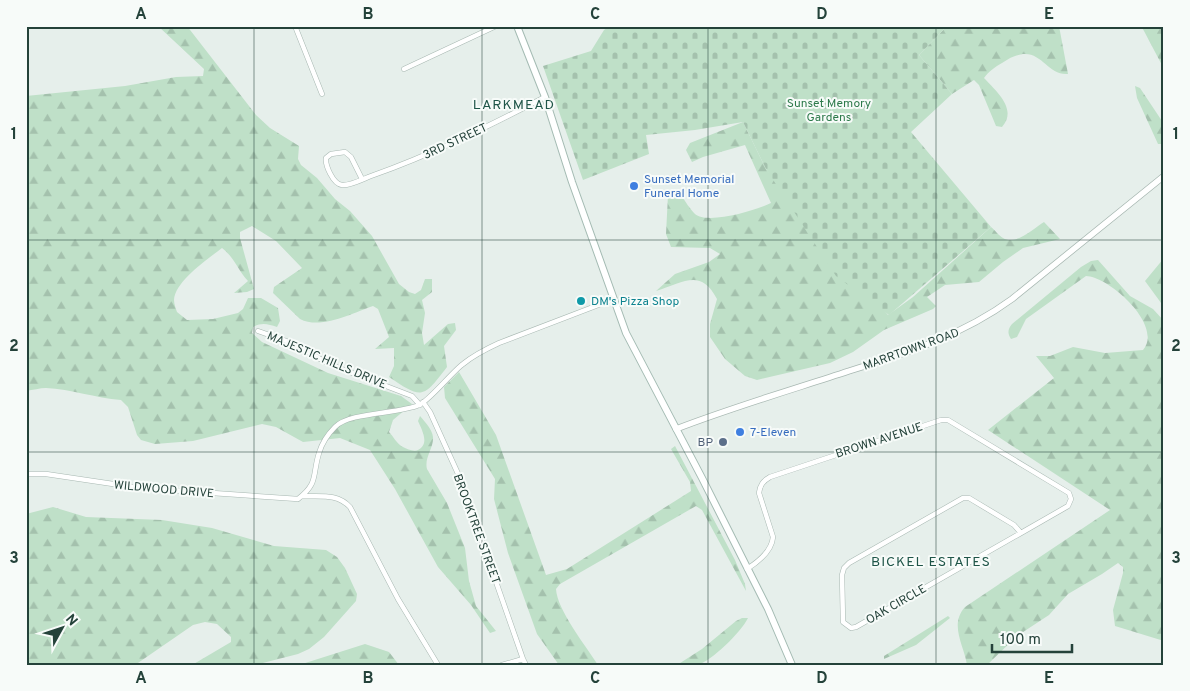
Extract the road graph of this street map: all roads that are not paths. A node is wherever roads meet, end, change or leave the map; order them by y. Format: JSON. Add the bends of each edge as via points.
{"nodes":[{"id":1,"x":295,"y":26,"type":"edge"},
{"id":2,"x":496,"y":26,"type":"edge"},
{"id":3,"x":517,"y":26,"type":"edge"},
{"id":4,"x":404,"y":69,"type":"dead end"},
{"id":5,"x":322,"y":94,"type":"dead end"},
{"id":6,"x":545,"y":97,"type":"junction"},
{"id":7,"x":1164,"y":176,"type":"edge"},
{"id":8,"x":362,"y":180,"type":"junction"},
{"id":9,"x":614,"y":299,"type":"junction"},
{"id":10,"x":258,"y":331,"type":"dead end"},
{"id":11,"x":421,"y":404,"type":"junction"},
{"id":12,"x":676,"y":429,"type":"junction"},
{"id":13,"x":26,"y":474,"type":"edge"},
{"id":14,"x":302,"y":496,"type":"junction"},
{"id":15,"x":1070,"y":503,"type":"joint"},
{"id":16,"x":1021,"y":532,"type":"junction"},
{"id":17,"x":747,"y":569,"type":"junction"},
{"id":18,"x":523,"y":659,"type":"junction"},
{"id":19,"x":438,"y":665,"type":"edge"},
{"id":20,"x":502,"y":665,"type":"edge"},
{"id":21,"x":526,"y":665,"type":"edge"},
{"id":22,"x":792,"y":665,"type":"edge"}],
"edges":[{"from":1,"to":5,"type":"street"},
{"from":2,"to":4,"type":"street"},
{"from":3,"to":6,"type":"main road"},
{"from":6,"to":8,"type":"street","name":"3RD STREET","via":[[438,149]]},
{"from":6,"to":9,"type":"main road"},
{"from":7,"to":12,"type":"street","name":"MARRTOWN ROAD","via":[[995,312],[962,330],[910,351]]},
{"from":8,"to":8,"type":"street","name":"3RD STREET","via":[[339,185],[325,162],[326,158],[345,152],[351,157]]},
{"from":9,"to":11,"type":"street","via":[[480,351]]},
{"from":9,"to":12,"type":"main road","via":[[626,333]]},
{"from":10,"to":11,"type":"street","name":"MAJESTIC HILLS DRIVE","via":[[292,343],[329,364],[412,396]]},
{"from":11,"to":14,"type":"street","via":[[336,425],[319,453],[314,482]]},
{"from":11,"to":18,"type":"street","name":"BROOKTREE STREET","via":[[430,412],[459,476]]},
{"from":12,"to":17,"type":"main road"},
{"from":13,"to":14,"type":"street","name":"WILDWOOD DRIVE","via":[[140,488],[298,500]]},
{"from":14,"to":19,"type":"street","name":"WILDWOOD DRIVE","via":[[343,499],[350,507],[398,599]]},
{"from":15,"to":16,"type":"street","name":"OAK CIRCLE"},
{"from":15,"to":17,"type":"street","name":"BROWN AVENUE","via":[[1072,498],[1063,488],[948,420],[941,420],[764,480],[759,492],[773,542],[761,559]]},
{"from":16,"to":16,"type":"street","name":"OAK CIRCLE","via":[[969,498],[964,498],[849,562],[842,575],[843,622],[851,628],[856,627]]},
{"from":17,"to":22,"type":"main road"},
{"from":18,"to":20,"type":"street"},
{"from":18,"to":21,"type":"street"}]}
